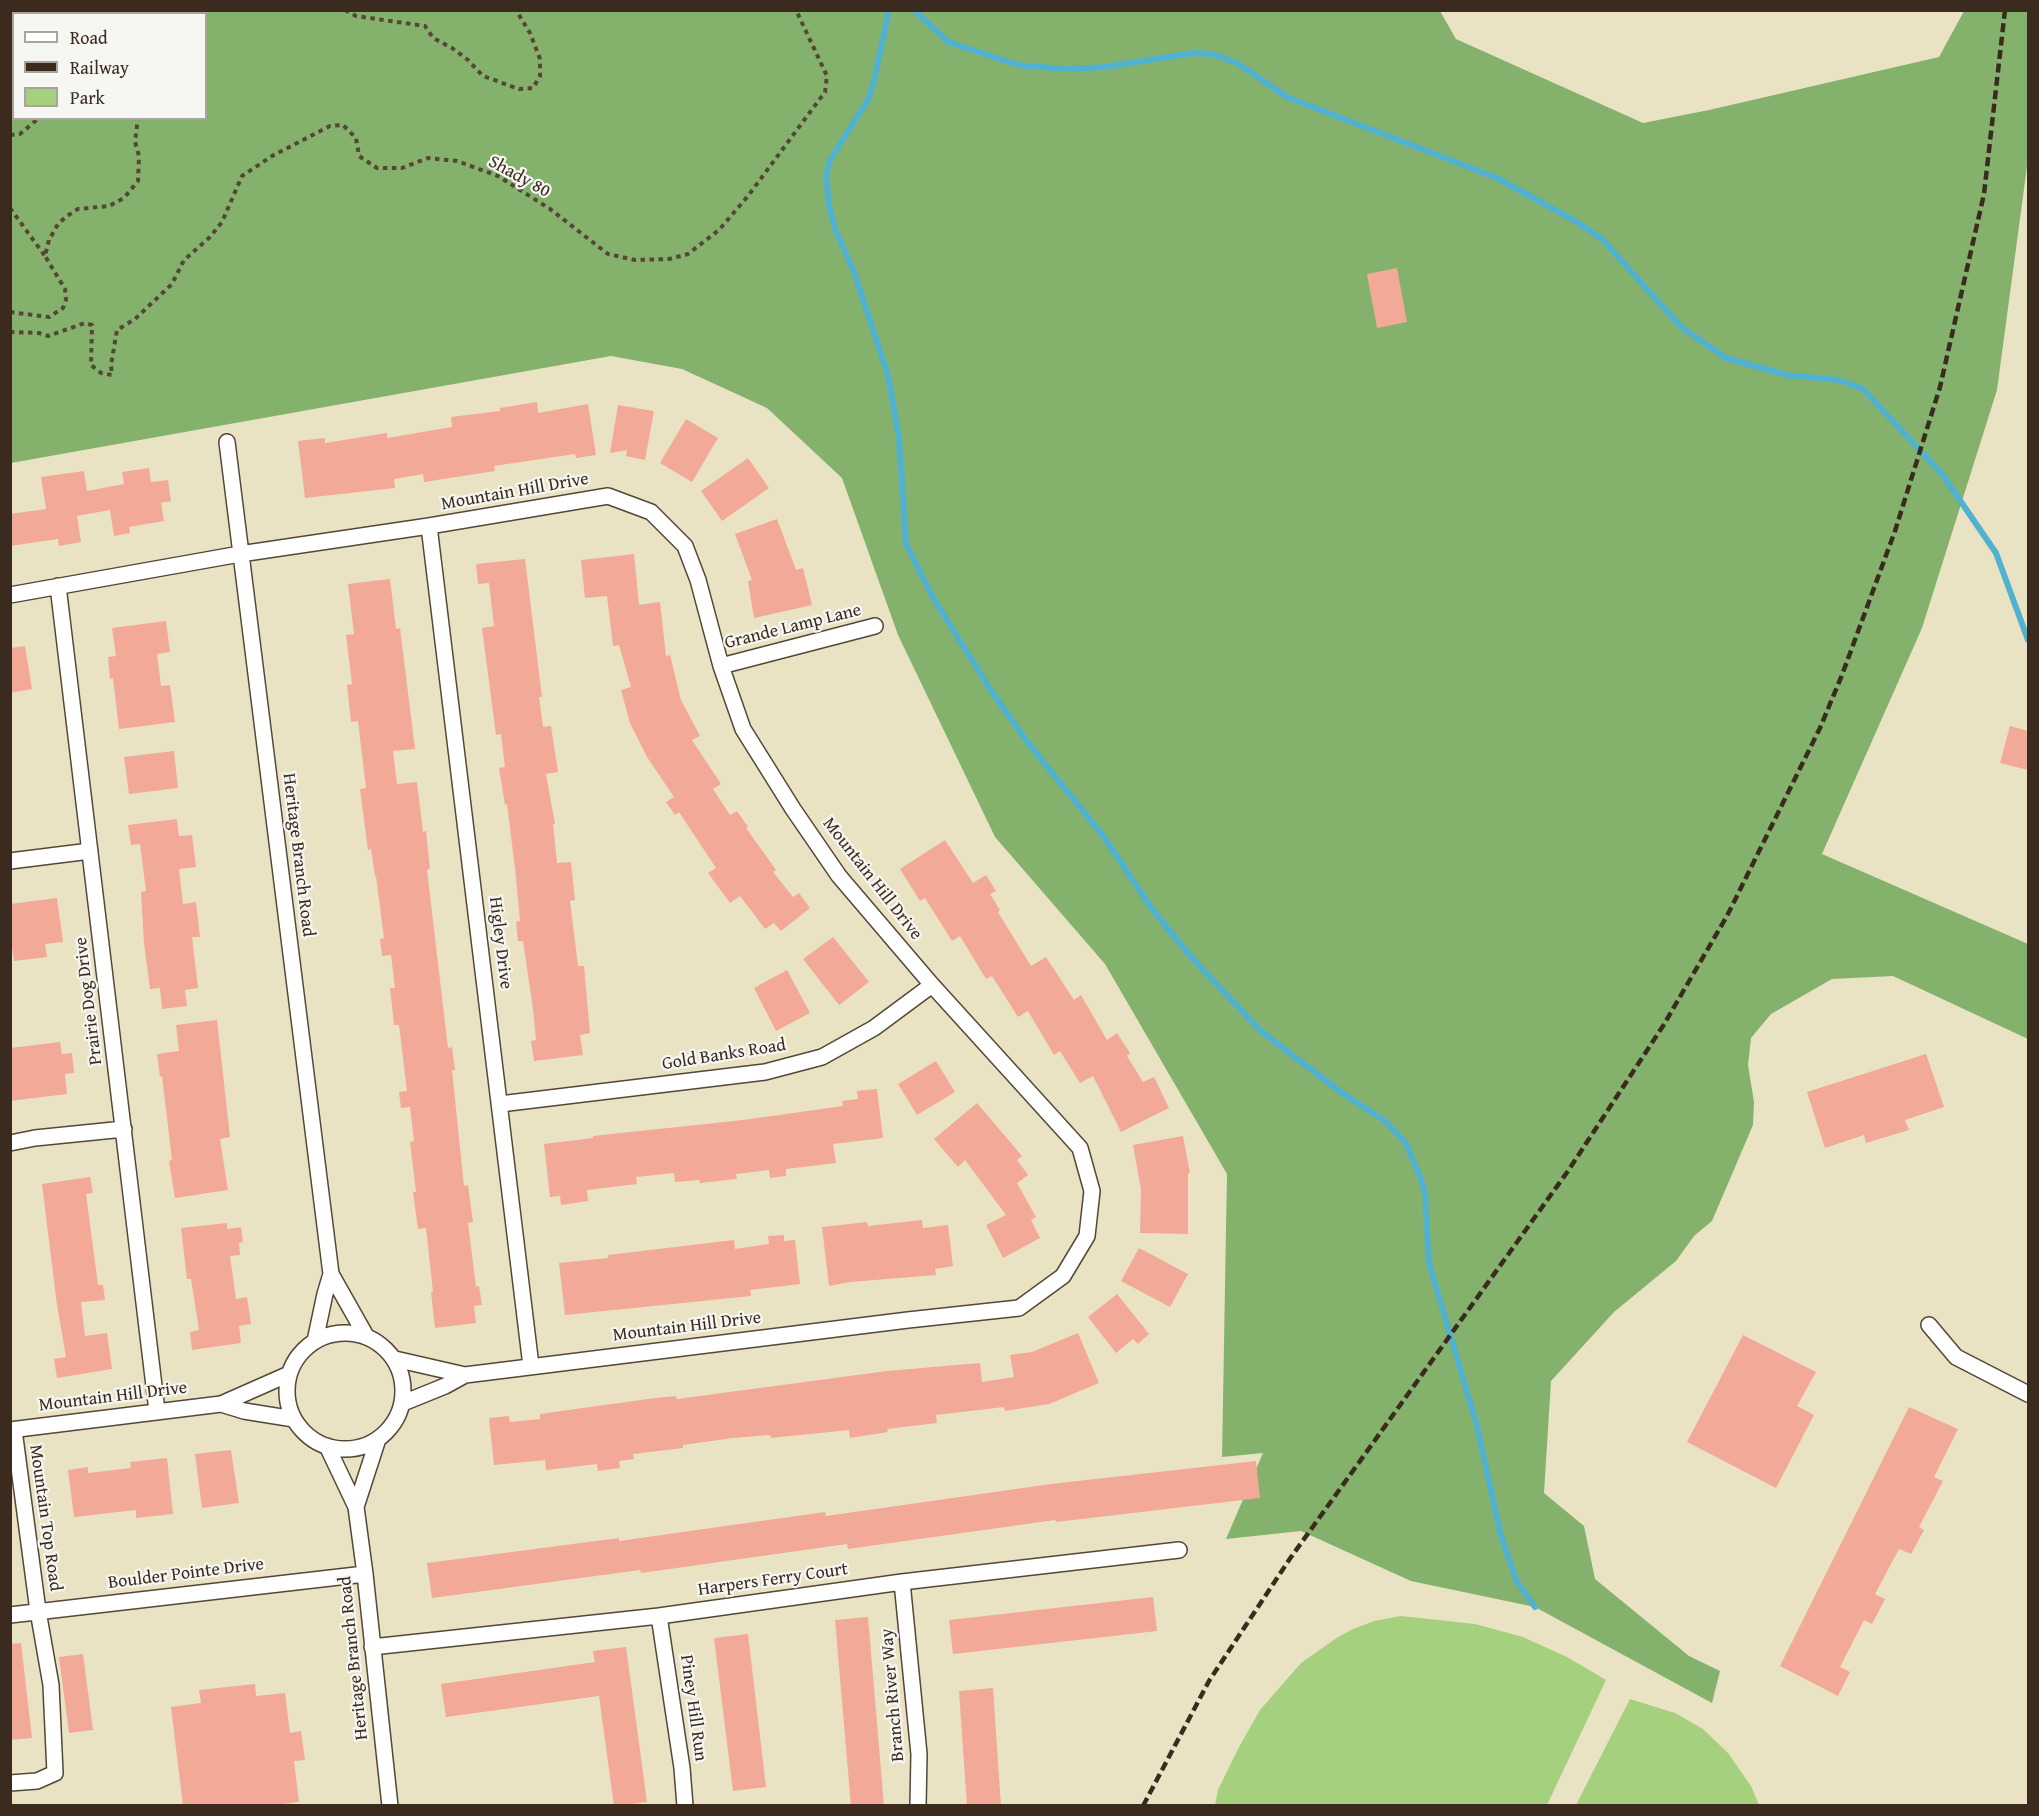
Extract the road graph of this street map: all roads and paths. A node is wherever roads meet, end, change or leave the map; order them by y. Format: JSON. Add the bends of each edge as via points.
{"nodes":[{"id":1,"x":345,"y":10,"type":"edge"},
{"id":2,"x":516,"y":10,"type":"edge"},
{"id":3,"x":796,"y":10,"type":"edge"},
{"id":4,"x":37,"y":120,"type":"edge"},
{"id":5,"x":138,"y":120,"type":"edge"},
{"id":6,"x":10,"y":135,"type":"edge"},
{"id":7,"x":10,"y":208,"type":"edge"},
{"id":8,"x":45,"y":256,"type":"junction"},
{"id":9,"x":10,"y":312,"type":"edge"},
{"id":10,"x":10,"y":332,"type":"edge"},
{"id":11,"x":227,"y":442,"type":"dead end"},
{"id":12,"x":429,"y":526,"type":"junction"},
{"id":13,"x":240,"y":554,"type":"junction"},
{"id":14,"x":58,"y":586,"type":"junction"},
{"id":15,"x":10,"y":595,"type":"edge"},
{"id":16,"x":875,"y":626,"type":"dead end"},
{"id":17,"x":721,"y":666,"type":"junction"},
{"id":18,"x":90,"y":851,"type":"junction"},
{"id":19,"x":10,"y":861,"type":"edge"},
{"id":20,"x":932,"y":985,"type":"junction"},
{"id":21,"x":501,"y":1104,"type":"junction"},
{"id":22,"x":124,"y":1129,"type":"junction"},
{"id":23,"x":10,"y":1143,"type":"edge"},
{"id":24,"x":331,"y":1274,"type":"junction"},
{"id":25,"x":1929,"y":1325,"type":"dead end"},
{"id":26,"x":366,"y":1336,"type":"junction"},
{"id":27,"x":315,"y":1341,"type":"junction"},
{"id":28,"x":395,"y":1359,"type":"junction"},
{"id":29,"x":531,"y":1366,"type":"junction"},
{"id":30,"x":289,"y":1374,"type":"junction"},
{"id":31,"x":465,"y":1375,"type":"junction"},
{"id":32,"x":2028,"y":1395,"type":"edge"},
{"id":33,"x":403,"y":1403,"type":"junction"},
{"id":34,"x":221,"y":1404,"type":"junction"},
{"id":35,"x":157,"y":1411,"type":"junction"},
{"id":36,"x":294,"y":1419,"type":"junction"},
{"id":37,"x":12,"y":1430,"type":"edge"},
{"id":38,"x":378,"y":1439,"type":"junction"},
{"id":39,"x":327,"y":1446,"type":"junction"},
{"id":40,"x":356,"y":1507,"type":"junction"},
{"id":41,"x":1179,"y":1550,"type":"dead end"},
{"id":42,"x":365,"y":1574,"type":"junction"},
{"id":43,"x":903,"y":1582,"type":"junction"},
{"id":44,"x":38,"y":1611,"type":"junction"},
{"id":45,"x":10,"y":1615,"type":"edge"},
{"id":46,"x":659,"y":1616,"type":"junction"},
{"id":47,"x":372,"y":1647,"type":"junction"},
{"id":48,"x":10,"y":1783,"type":"edge"},
{"id":49,"x":390,"y":1806,"type":"edge"},
{"id":50,"x":685,"y":1806,"type":"edge"},
{"id":51,"x":918,"y":1806,"type":"edge"}],
"edges":[{"from":1,"to":2,"type":"path","via":[[356,16],[425,26],[433,38],[468,60],[483,76],[519,89],[533,88],[540,75],[540,59]]},
{"from":3,"to":10,"type":"path","name":"Shady 80","via":[[827,76],[825,92],[748,196],[719,230],[688,254],[669,260],[635,260],[608,254],[498,176],[457,161],[428,158],[402,168],[377,168],[359,156],[356,138],[343,125],[330,126],[242,176],[222,222],[184,260],[172,284],[135,319],[117,330],[112,375],[91,365],[92,324],[84,323],[48,336]]},
{"from":4,"to":6,"type":"path","via":[[20,134]]},
{"from":5,"to":8,"type":"path","via":[[138,181],[124,198],[109,206],[78,209],[67,216],[58,224]]},
{"from":7,"to":8,"type":"path"},
{"from":8,"to":9,"type":"path","via":[[65,289],[63,308],[48,317]]},
{"from":11,"to":13,"type":"street","name":"Heritage Branch Road"},
{"from":12,"to":13,"type":"street","name":"Mountain Hill Drive"},
{"from":12,"to":17,"type":"street","name":"Mountain Hill Drive","via":[[608,496],[651,512],[685,546]]},
{"from":12,"to":21,"type":"street","name":"Higley Drive"},
{"from":13,"to":14,"type":"street","name":"Mountain Hill Drive"},
{"from":13,"to":24,"type":"street","name":"Heritage Branch Road"},
{"from":14,"to":15,"type":"street","name":"Mountain Hill Drive"},
{"from":14,"to":18,"type":"street","name":"Prairie Dog Drive"},
{"from":16,"to":17,"type":"street","name":"Grande Lamp Lane"},
{"from":17,"to":20,"type":"street","name":"Mountain Hill Drive","via":[[743,729],[793,809],[839,876]]},
{"from":18,"to":19,"type":"street"},
{"from":18,"to":22,"type":"street","name":"Prairie Dog Drive"},
{"from":20,"to":21,"type":"street","name":"Gold Banks Road","via":[[874,1028],[822,1057],[765,1072]]},
{"from":20,"to":29,"type":"street","name":"Mountain Hill Drive","via":[[1080,1148],[1092,1191],[1087,1236],[1063,1276],[1019,1308]]},
{"from":21,"to":29,"type":"street","name":"Higley Drive"},
{"from":22,"to":23,"type":"street"},
{"from":22,"to":35,"type":"street","name":"Prairie Dog Drive"},
{"from":24,"to":26,"type":"street","name":"Heritage Branch Road"},
{"from":24,"to":27,"type":"street","name":"Heritage Branch Road"},
{"from":25,"to":32,"type":"street","via":[[1956,1357]]},
{"from":26,"to":27,"type":"street","via":[[349,1332]]},
{"from":26,"to":28,"type":"street"},
{"from":27,"to":30,"type":"street","via":[[295,1361]]},
{"from":28,"to":31,"type":"street","name":"Mountain Hill Drive"},
{"from":28,"to":33,"type":"street","via":[[402,1373]]},
{"from":29,"to":31,"type":"street","name":"Mountain Hill Drive"},
{"from":30,"to":34,"type":"street","name":"Mountain Hill Drive"},
{"from":30,"to":36,"type":"street","via":[[288,1397]]},
{"from":31,"to":33,"type":"street","name":"Mountain Hill Drive"},
{"from":33,"to":38,"type":"street","via":[[389,1430]]},
{"from":34,"to":35,"type":"street","name":"Mountain Hill Drive"},
{"from":34,"to":36,"type":"street","name":"Mountain Hill Drive"},
{"from":35,"to":37,"type":"street","name":"Mountain Hill Drive"},
{"from":36,"to":39,"type":"street","via":[[308,1436]]},
{"from":37,"to":44,"type":"street","name":"Mountain Top Road"},
{"from":38,"to":39,"type":"street","via":[[362,1447]]},
{"from":38,"to":40,"type":"street","name":"Heritage Branch Road"},
{"from":39,"to":40,"type":"street","name":"Heritage Branch Road"},
{"from":40,"to":42,"type":"street","name":"Heritage Branch Road"},
{"from":41,"to":43,"type":"street","name":"Harpers Ferry Court"},
{"from":42,"to":44,"type":"street","name":"Boulder Pointe Drive"},
{"from":42,"to":47,"type":"street","name":"Heritage Branch Road"},
{"from":43,"to":46,"type":"street","name":"Harpers Ferry Court"},
{"from":43,"to":51,"type":"street","name":"Branch River Way","via":[[919,1754]]},
{"from":44,"to":45,"type":"street","name":"Boulder Pointe Drive"},
{"from":44,"to":48,"type":"street","name":"Mountain Top Road","via":[[51,1685],[55,1773],[37,1781]]},
{"from":46,"to":47,"type":"street","name":"Harpers Ferry Court"},
{"from":46,"to":50,"type":"street","name":"Piney Hill Run"},
{"from":47,"to":49,"type":"street","name":"Heritage Branch Road"}]}
